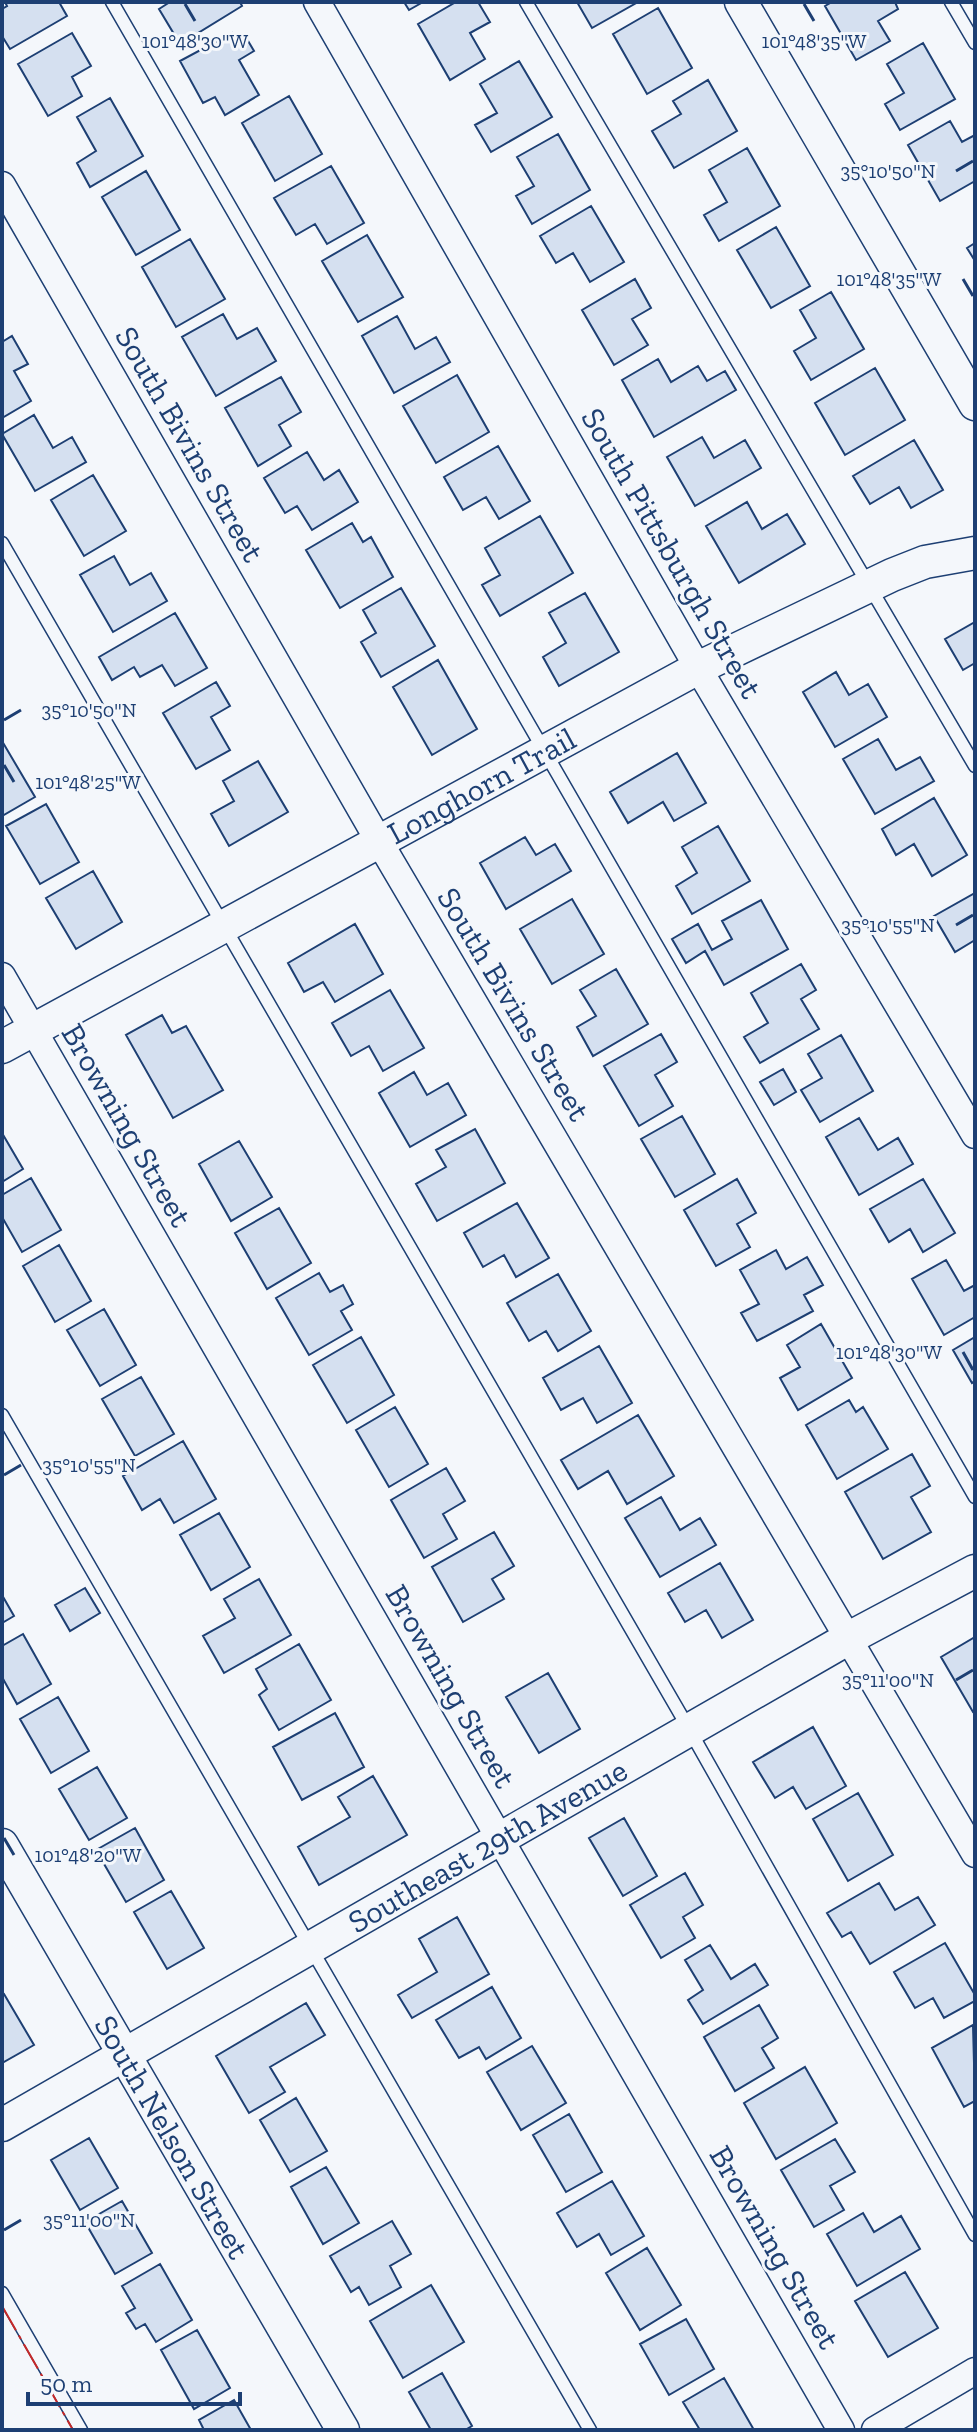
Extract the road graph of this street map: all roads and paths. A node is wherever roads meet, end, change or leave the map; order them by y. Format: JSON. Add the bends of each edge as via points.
{"nodes":[{"id":1,"x":112,"y":2,"type":"edge"},
{"id":2,"x":317,"y":2,"type":"edge"},
{"id":3,"x":526,"y":2,"type":"edge"},
{"id":4,"x":741,"y":2,"type":"edge"},
{"id":5,"x":951,"y":2,"type":"edge"},
{"id":6,"x":975,"y":43,"type":"edge"},
{"id":7,"x":2,"y":185,"type":"edge"},
{"id":8,"x":975,"y":404,"type":"edge"},
{"id":9,"x":2,"y":543,"type":"edge"},
{"id":10,"x":975,"y":553,"type":"edge"},
{"id":11,"x":870,"y":586,"type":"junction"},
{"id":12,"x":698,"y":668,"type":"junction"},
{"id":13,"x":544,"y":753,"type":"junction"},
{"id":14,"x":975,"y":766,"type":"edge"},
{"id":15,"x":380,"y":843,"type":"junction"},
{"id":16,"x":222,"y":928,"type":"junction"},
{"id":17,"x":2,"y":976,"type":"edge"},
{"id":18,"x":33,"y":1029,"type":"junction"},
{"id":19,"x":2,"y":1047,"type":"edge"},
{"id":20,"x":975,"y":1135,"type":"edge"},
{"id":21,"x":2,"y":1415,"type":"edge"},
{"id":22,"x":975,"y":1497,"type":"edge"},
{"id":23,"x":975,"y":1571,"type":"edge"},
{"id":24,"x":849,"y":1638,"type":"junction"},
{"id":25,"x":689,"y":1729,"type":"junction"},
{"id":26,"x":499,"y":1837,"type":"junction"},
{"id":27,"x":2,"y":1845,"type":"edge"},
{"id":28,"x":975,"y":1854,"type":"edge"},
{"id":29,"x":309,"y":1947,"type":"junction"},
{"id":30,"x":123,"y":2055,"type":"junction"},
{"id":31,"x":2,"y":2125,"type":"edge"},
{"id":32,"x":975,"y":2235,"type":"edge"},
{"id":33,"x":2,"y":2293,"type":"edge"},
{"id":34,"x":975,"y":2371,"type":"edge"},
{"id":35,"x":81,"y":2430,"type":"edge"},
{"id":36,"x":343,"y":2430,"type":"edge"},
{"id":37,"x":590,"y":2430,"type":"edge"},
{"id":38,"x":841,"y":2430,"type":"edge"},
{"id":39,"x":875,"y":2430,"type":"edge"}],
"edges":[{"from":1,"to":13,"type":"lane"},
{"from":2,"to":12,"type":"street","name":"South Pittsburgh Street"},
{"from":3,"to":11,"type":"lane"},
{"from":4,"to":8,"type":"street"},
{"from":5,"to":6,"type":"lane"},
{"from":7,"to":15,"type":"street","name":"South Bivins Street"},
{"from":9,"to":16,"type":"lane"},
{"from":10,"to":11,"type":"street","name":"Longhorn Trail","via":[[925,562]]},
{"from":11,"to":12,"type":"street","name":"Longhorn Trail"},
{"from":11,"to":14,"type":"lane"},
{"from":12,"to":13,"type":"street","name":"Longhorn Trail"},
{"from":12,"to":20,"type":"street","name":"South Pittsburgh Street"},
{"from":13,"to":15,"type":"street","name":"Longhorn Trail"},
{"from":13,"to":22,"type":"lane"},
{"from":15,"to":16,"type":"street","name":"Longhorn Trail"},
{"from":15,"to":24,"type":"street","name":"South Bivins Street"},
{"from":16,"to":18,"type":"street","name":"Longhorn Trail"},
{"from":16,"to":25,"type":"lane"},
{"from":17,"to":18,"type":"street","name":"Browning Street"},
{"from":18,"to":19,"type":"street","name":"Longhorn Trail"},
{"from":18,"to":26,"type":"street","name":"Browning Street"},
{"from":21,"to":29,"type":"lane"},
{"from":23,"to":24,"type":"street","name":"Southeast 29th Avenue"},
{"from":24,"to":25,"type":"street","name":"Southeast 29th Avenue"},
{"from":24,"to":28,"type":"street","name":"South Bivins Street"},
{"from":25,"to":26,"type":"street","name":"Southeast 29th Avenue"},
{"from":25,"to":32,"type":"lane"},
{"from":26,"to":29,"type":"street","name":"Southeast 29th Avenue"},
{"from":26,"to":38,"type":"street","name":"Browning Street"},
{"from":27,"to":30,"type":"street","name":"South Nelson Street"},
{"from":29,"to":30,"type":"street","name":"Southeast 29th Avenue"},
{"from":29,"to":37,"type":"lane"},
{"from":30,"to":31,"type":"street","name":"Southeast 29th Avenue"},
{"from":30,"to":36,"type":"street","name":"South Nelson Street"},
{"from":33,"to":35,"type":"lane"},
{"from":34,"to":39,"type":"street"}]}
